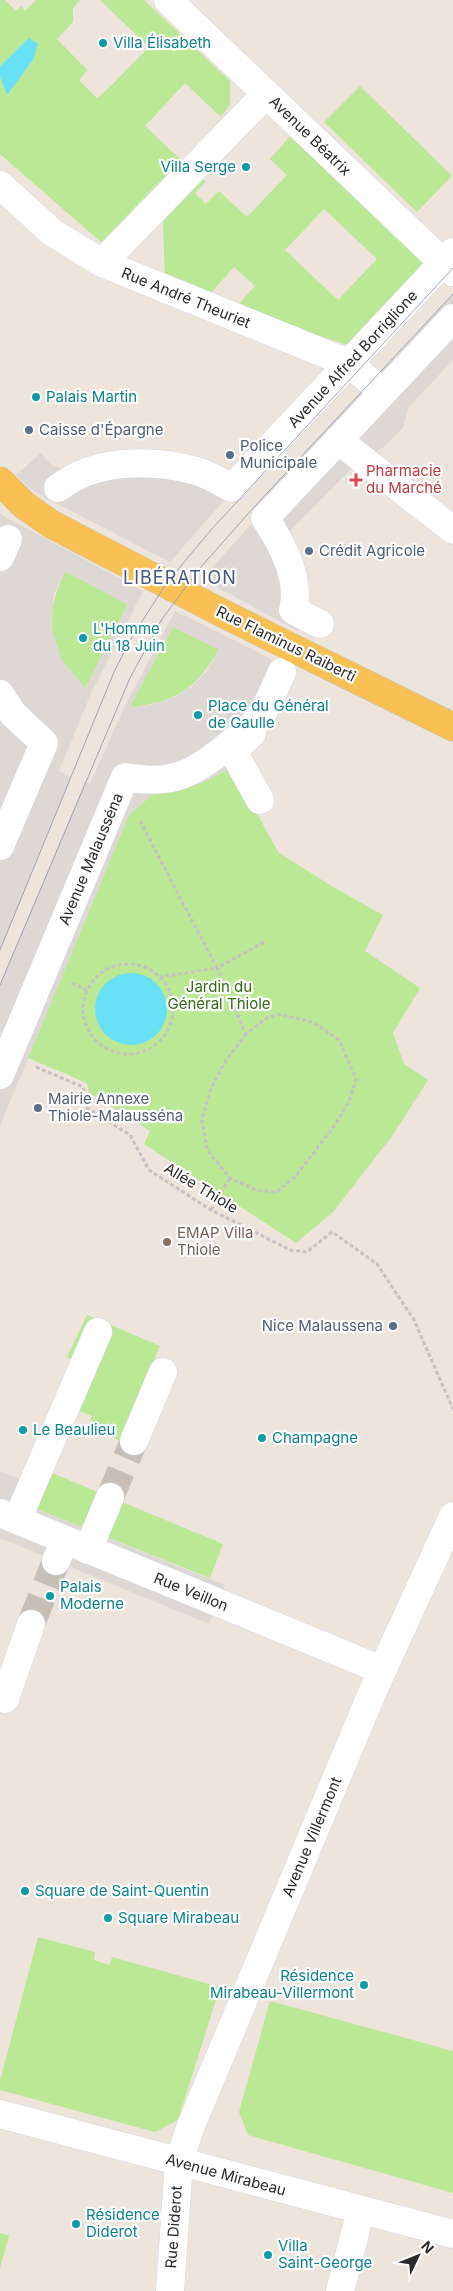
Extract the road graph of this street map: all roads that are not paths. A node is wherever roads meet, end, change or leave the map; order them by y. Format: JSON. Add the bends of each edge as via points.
{"nodes":[{"id":1,"x":168,"y":0,"type":"edge"},
{"id":2,"x":266,"y":94,"type":"junction"},
{"id":3,"x":0,"y":185,"type":"edge"},
{"id":4,"x":102,"y":263,"type":"junction"},
{"id":5,"x":450,"y":263,"type":"edge"},
{"id":6,"x":453,"y":318,"type":"edge"},
{"id":7,"x":348,"y":363,"type":"junction"},
{"id":8,"x":383,"y":392,"type":"junction"},
{"id":9,"x":338,"y":440,"type":"junction"},
{"id":10,"x":0,"y":481,"type":"edge"},
{"id":11,"x":58,"y":488,"type":"dead end"},
{"id":12,"x":453,"y":530,"type":"edge"},
{"id":13,"x":320,"y":624,"type":"dead end"},
{"id":14,"x":298,"y":649,"type":"junction"},
{"id":15,"x":282,"y":672,"type":"dead end"},
{"id":16,"x":0,"y":694,"type":"edge"},
{"id":17,"x":453,"y":727,"type":"edge"},
{"id":18,"x":260,"y":800,"type":"dead end"},
{"id":19,"x":0,"y":846,"type":"edge"},
{"id":20,"x":4,"y":1065,"type":"edge"},
{"id":21,"x":98,"y":1332,"type":"dead end"},
{"id":22,"x":163,"y":1372,"type":"dead end"},
{"id":23,"x":134,"y":1441,"type":"tunnel mouth"},
{"id":24,"x":110,"y":1498,"type":"tunnel mouth"},
{"id":25,"x":9,"y":1516,"type":"edge"},
{"id":26,"x":453,"y":1516,"type":"edge"},
{"id":27,"x":70,"y":1551,"type":"junction"},
{"id":28,"x":31,"y":1624,"type":"tunnel mouth"},
{"id":29,"x":382,"y":1670,"type":"junction"},
{"id":30,"x":5,"y":1700,"type":"dead end"},
{"id":31,"x":0,"y":2114,"type":"edge"},
{"id":32,"x":178,"y":2162,"type":"junction"},
{"id":33,"x":361,"y":2210,"type":"junction"},
{"id":34,"x":453,"y":2234,"type":"edge"},
{"id":35,"x":170,"y":2291,"type":"edge"},
{"id":36,"x":340,"y":2291,"type":"edge"}],
"edges":[{"from":1,"to":2,"type":"street","name":"Avenue Béatrix"},
{"from":2,"to":4,"type":"street"},
{"from":2,"to":5,"type":"street","name":"Avenue Béatrix","via":[[411,233]]},
{"from":3,"to":4,"type":"street","name":"Rue André Theuriet","via":[[53,233]]},
{"from":4,"to":7,"type":"street","name":"Rue André Theuriet"},
{"from":5,"to":7,"type":"street","name":"Avenue Alfred Borriglione"},
{"from":6,"to":8,"type":"street"},
{"from":7,"to":8,"type":"street","name":"Rue André Theuriet"},
{"from":7,"to":11,"type":"street","name":"Avenue Alfred Borriglione","via":[[232,488],[198,472],[125,463],[72,476]]},
{"from":8,"to":9,"type":"street"},
{"from":9,"to":12,"type":"street"},
{"from":9,"to":13,"type":"street","via":[[265,518],[290,566],[296,597],[293,610]]},
{"from":10,"to":14,"type":"main road","name":"Rue Flaminus Raiberti","via":[[39,516],[211,608]]},
{"from":14,"to":17,"type":"main road","name":"Rue Flaminus Raiberti"},
{"from":14,"to":18,"type":"street","via":[[276,699],[259,726],[233,751]]},
{"from":15,"to":20,"type":"street","name":"Avenue Malausséna","via":[[255,724],[206,763],[181,776],[150,782],[125,777]]},
{"from":16,"to":19,"type":"street","via":[[13,714],[44,743]]},
{"from":21,"to":25,"type":"street"},
{"from":22,"to":23,"type":"street"},
{"from":24,"to":27,"type":"street"},
{"from":25,"to":27,"type":"street","name":"Rue Veillon"},
{"from":26,"to":29,"type":"street","name":"Avenue Villermont"},
{"from":27,"to":29,"type":"street","name":"Rue Veillon","via":[[218,1602]]},
{"from":28,"to":30,"type":"street"},
{"from":29,"to":32,"type":"street","name":"Avenue Villermont"},
{"from":31,"to":32,"type":"street","name":"Avenue Mirabeau"},
{"from":32,"to":33,"type":"street","name":"Avenue Mirabeau"},
{"from":32,"to":35,"type":"street","name":"Rue Diderot"},
{"from":33,"to":34,"type":"street","name":"Avenue Mirabeau"},
{"from":33,"to":36,"type":"street"}]}
